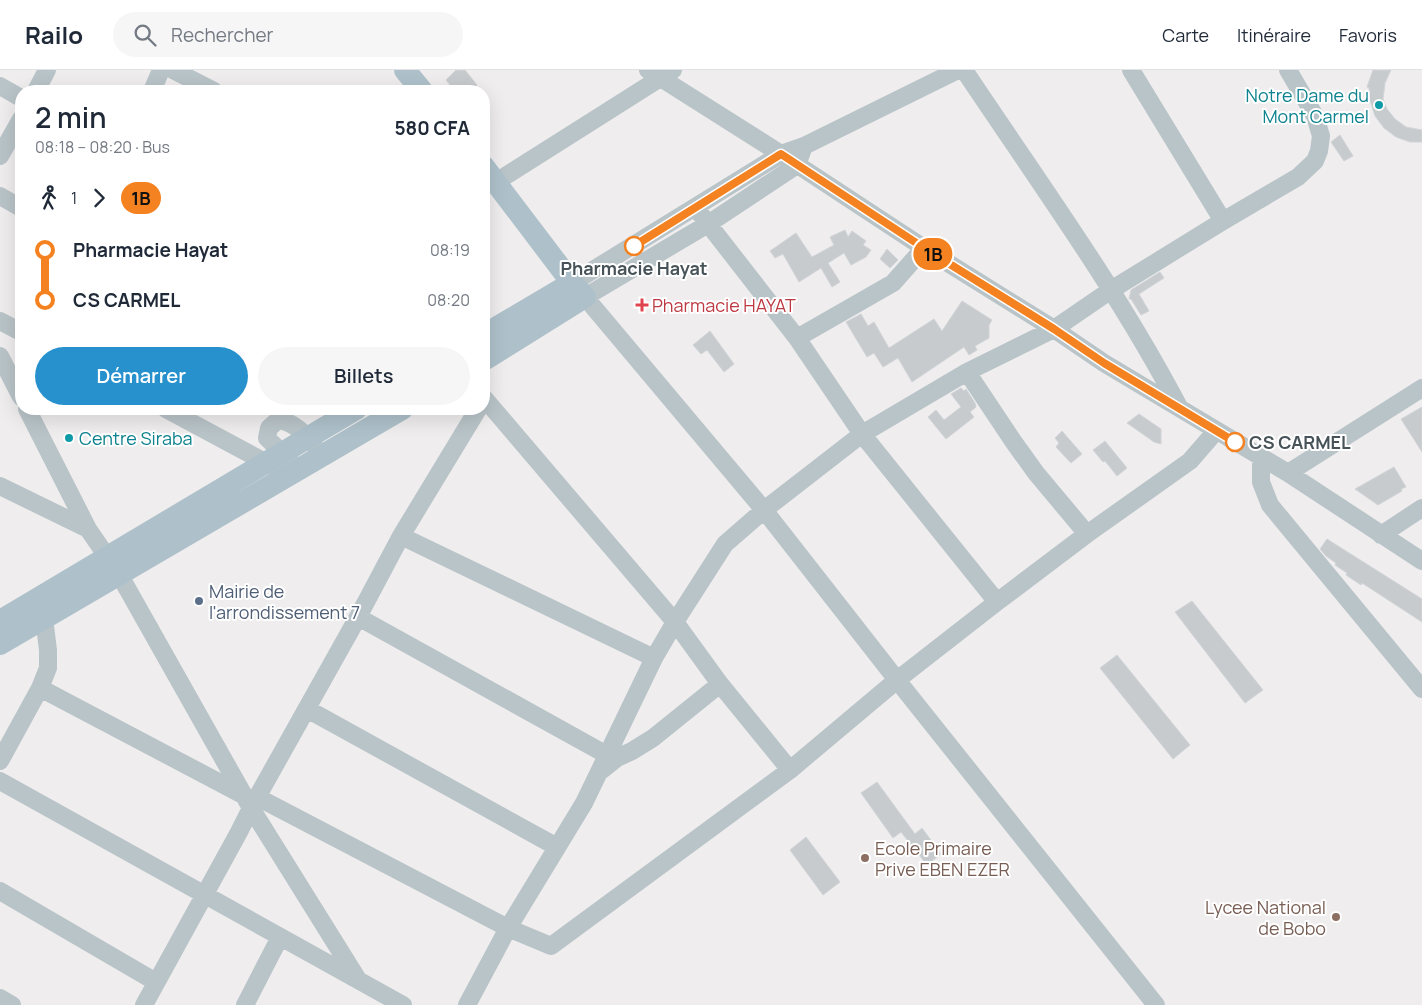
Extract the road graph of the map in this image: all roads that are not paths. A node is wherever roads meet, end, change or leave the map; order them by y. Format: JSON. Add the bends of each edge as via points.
{"nodes":[{"id":1,"x":47,"y":70,"type":"edge"},
{"id":2,"x":161,"y":70,"type":"edge"},
{"id":3,"x":172,"y":70,"type":"edge"},
{"id":4,"x":405,"y":70,"type":"edge"},
{"id":5,"x":958,"y":70,"type":"edge"},
{"id":6,"x":964,"y":70,"type":"edge"},
{"id":7,"x":1131,"y":70,"type":"edge"},
{"id":8,"x":1288,"y":70,"type":"edge"},
{"id":9,"x":660,"y":73,"type":"edge"},
{"id":10,"x":39,"y":85,"type":"edge"},
{"id":11,"x":155,"y":85,"type":"edge"},
{"id":12,"x":202,"y":85,"type":"edge"},
{"id":13,"x":417,"y":85,"type":"edge"},
{"id":14,"x":0,"y":86,"type":"edge"},
{"id":15,"x":15,"y":95,"type":"edge"},
{"id":16,"x":15,"y":130,"type":"edge"},
{"id":17,"x":804,"y":146,"type":"junction"},
{"id":18,"x":781,"y":154,"type":"junction"},
{"id":19,"x":0,"y":156,"type":"edge"},
{"id":20,"x":798,"y":165,"type":"junction"},
{"id":21,"x":490,"y":174,"type":"edge"},
{"id":22,"x":0,"y":196,"type":"edge"},
{"id":23,"x":15,"y":205,"type":"edge"},
{"id":24,"x":695,"y":207,"type":"junction"},
{"id":25,"x":1222,"y":221,"type":"junction"},
{"id":26,"x":708,"y":224,"type":"junction"},
{"id":27,"x":924,"y":248,"type":"junction"},
{"id":28,"x":578,"y":290,"type":"junction"},
{"id":29,"x":1111,"y":290,"type":"junction"},
{"id":30,"x":0,"y":321,"type":"edge"},
{"id":31,"x":15,"y":329,"type":"edge"},
{"id":32,"x":1054,"y":329,"type":"junction"},
{"id":33,"x":490,"y":332,"type":"edge"},
{"id":34,"x":797,"y":338,"type":"junction"},
{"id":35,"x":0,"y":356,"type":"edge"},
{"id":36,"x":490,"y":356,"type":"edge"},
{"id":37,"x":968,"y":372,"type":"junction"},
{"id":38,"x":15,"y":385,"type":"edge"},
{"id":39,"x":1422,"y":388,"type":"edge"},
{"id":40,"x":490,"y":406,"type":"edge"},
{"id":41,"x":1179,"y":408,"type":"junction"},
{"id":42,"x":30,"y":415,"type":"edge"},
{"id":43,"x":179,"y":415,"type":"edge"},
{"id":44,"x":346,"y":415,"type":"edge"},
{"id":45,"x":392,"y":415,"type":"edge"},
{"id":46,"x":474,"y":415,"type":"edge"},
{"id":47,"x":1216,"y":431,"type":"junction"},
{"id":48,"x":862,"y":434,"type":"junction"},
{"id":49,"x":308,"y":438,"type":"junction"},
{"id":50,"x":322,"y":456,"type":"junction"},
{"id":51,"x":274,"y":458,"type":"junction"},
{"id":52,"x":1261,"y":459,"type":"junction"},
{"id":53,"x":293,"y":473,"type":"junction"},
{"id":54,"x":1288,"y":473,"type":"junction"},
{"id":55,"x":0,"y":486,"type":"edge"},
{"id":56,"x":1422,"y":508,"type":"edge"},
{"id":57,"x":764,"y":510,"type":"junction"},
{"id":58,"x":88,"y":529,"type":"junction"},
{"id":59,"x":1087,"y":534,"type":"junction"},
{"id":60,"x":1380,"y":535,"type":"junction"},
{"id":61,"x":401,"y":536,"type":"junction"},
{"id":62,"x":1422,"y":561,"type":"edge"},
{"id":63,"x":113,"y":566,"type":"junction"},
{"id":64,"x":997,"y":602,"type":"junction"},
{"id":65,"x":4,"y":614,"type":"edge"},
{"id":66,"x":358,"y":617,"type":"junction"},
{"id":67,"x":44,"y":618,"type":"junction"},
{"id":68,"x":675,"y":622,"type":"junction"},
{"id":69,"x":0,"y":644,"type":"edge"},
{"id":70,"x":654,"y":658,"type":"junction"},
{"id":71,"x":897,"y":680,"type":"junction"},
{"id":72,"x":720,"y":684,"type":"junction"},
{"id":73,"x":40,"y":688,"type":"junction"},
{"id":74,"x":1422,"y":689,"type":"edge"},
{"id":75,"x":307,"y":710,"type":"junction"},
{"id":76,"x":0,"y":761,"type":"edge"},
{"id":77,"x":603,"y":763,"type":"junction"},
{"id":78,"x":790,"y":770,"type":"junction"},
{"id":79,"x":0,"y":781,"type":"edge"},
{"id":80,"x":251,"y":800,"type":"junction"},
{"id":81,"x":557,"y":847,"type":"junction"},
{"id":82,"x":0,"y":891,"type":"edge"},
{"id":83,"x":204,"y":895,"type":"junction"},
{"id":84,"x":508,"y":928,"type":"junction"},
{"id":85,"x":280,"y":937,"type":"junction"},
{"id":86,"x":358,"y":978,"type":"junction"},
{"id":87,"x":156,"y":982,"type":"junction"},
{"id":88,"x":0,"y":998,"type":"edge"},
{"id":89,"x":12,"y":1005,"type":"edge"},
{"id":90,"x":144,"y":1005,"type":"edge"},
{"id":91,"x":245,"y":1005,"type":"edge"},
{"id":92,"x":403,"y":1005,"type":"edge"},
{"id":93,"x":467,"y":1005,"type":"edge"},
{"id":94,"x":1156,"y":1005,"type":"edge"}],
"edges":[{"from":1,"to":10,"type":"street"},
{"from":2,"to":11,"type":"street"},
{"from":3,"to":12,"type":"street"},
{"from":4,"to":13,"type":"main road"},
{"from":5,"to":17,"type":"street"},
{"from":6,"to":29,"type":"street"},
{"from":7,"to":25,"type":"street"},
{"from":8,"to":25,"type":"street","via":[[1319,124],[1321,136],[1317,157],[1298,177]]},
{"from":9,"to":18,"type":"street"},
{"from":9,"to":21,"type":"street"},
{"from":14,"to":15,"type":"street"},
{"from":16,"to":19,"type":"street"},
{"from":17,"to":18,"type":"street"},
{"from":17,"to":20,"type":"street"},
{"from":18,"to":20,"type":"street"},
{"from":18,"to":24,"type":"street"},
{"from":20,"to":26,"type":"street"},
{"from":20,"to":27,"type":"street"},
{"from":21,"to":28,"type":"main road"},
{"from":22,"to":23,"type":"street"},
{"from":24,"to":26,"type":"street"},
{"from":24,"to":28,"type":"street"},
{"from":25,"to":29,"type":"street"},
{"from":26,"to":28,"type":"street"},
{"from":26,"to":34,"type":"street"},
{"from":27,"to":32,"type":"street"},
{"from":27,"to":34,"type":"street","via":[[894,283]]},
{"from":28,"to":33,"type":"main road"},
{"from":28,"to":36,"type":"main road"},
{"from":28,"to":57,"type":"street"},
{"from":29,"to":32,"type":"street"},
{"from":29,"to":41,"type":"street"},
{"from":30,"to":31,"type":"street"},
{"from":32,"to":37,"type":"street"},
{"from":32,"to":41,"type":"street"},
{"from":34,"to":48,"type":"street"},
{"from":35,"to":38,"type":"street"},
{"from":37,"to":48,"type":"street"},
{"from":37,"to":59,"type":"street","via":[[1018,449]]},
{"from":39,"to":54,"type":"street"},
{"from":40,"to":68,"type":"street"},
{"from":41,"to":47,"type":"street"},
{"from":42,"to":58,"type":"street"},
{"from":43,"to":51,"type":"street"},
{"from":44,"to":49,"type":"main road"},
{"from":45,"to":50,"type":"main road"},
{"from":46,"to":61,"type":"street"},
{"from":47,"to":52,"type":"street"},
{"from":47,"to":59,"type":"street","via":[[1190,461]]},
{"from":48,"to":57,"type":"street"},
{"from":48,"to":64,"type":"street"},
{"from":49,"to":50,"type":"street"},
{"from":49,"to":51,"type":"main road"},
{"from":49,"to":51,"type":"street","via":[[290,422],[278,420],[269,428],[267,438]]},
{"from":50,"to":53,"type":"main road"},
{"from":51,"to":53,"type":"street"},
{"from":51,"to":63,"type":"main road"},
{"from":52,"to":54,"type":"street"},
{"from":52,"to":74,"type":"street","via":[[1260,482],[1270,505]]},
{"from":53,"to":63,"type":"main road"},
{"from":54,"to":60,"type":"street"},
{"from":55,"to":58,"type":"street"},
{"from":56,"to":60,"type":"street"},
{"from":57,"to":68,"type":"street","via":[[725,544]]},
{"from":57,"to":71,"type":"street"},
{"from":58,"to":63,"type":"street"},
{"from":59,"to":64,"type":"street"},
{"from":60,"to":62,"type":"street"},
{"from":61,"to":66,"type":"street"},
{"from":61,"to":70,"type":"street"},
{"from":63,"to":65,"type":"main road"},
{"from":63,"to":67,"type":"main road"},
{"from":63,"to":80,"type":"street"},
{"from":64,"to":71,"type":"street"},
{"from":66,"to":75,"type":"street"},
{"from":66,"to":77,"type":"street"},
{"from":67,"to":69,"type":"main road"},
{"from":67,"to":73,"type":"street","via":[[48,668]]},
{"from":68,"to":70,"type":"street"},
{"from":68,"to":72,"type":"street"},
{"from":70,"to":77,"type":"street"},
{"from":71,"to":78,"type":"street"},
{"from":71,"to":94,"type":"street"},
{"from":72,"to":77,"type":"street","via":[[653,738]]},
{"from":72,"to":78,"type":"street"},
{"from":73,"to":76,"type":"street"},
{"from":73,"to":80,"type":"street"},
{"from":75,"to":80,"type":"street"},
{"from":75,"to":81,"type":"street"},
{"from":77,"to":81,"type":"street","via":[[584,803]]},
{"from":78,"to":84,"type":"street","via":[[551,946]]},
{"from":79,"to":83,"type":"street"},
{"from":80,"to":83,"type":"street","via":[[239,832]]},
{"from":80,"to":84,"type":"street"},
{"from":80,"to":86,"type":"street"},
{"from":81,"to":84,"type":"street"},
{"from":82,"to":87,"type":"street"},
{"from":83,"to":85,"type":"street"},
{"from":83,"to":87,"type":"street"},
{"from":84,"to":93,"type":"street"},
{"from":85,"to":86,"type":"street"},
{"from":85,"to":91,"type":"street"},
{"from":86,"to":92,"type":"street"},
{"from":87,"to":90,"type":"street"},
{"from":88,"to":89,"type":"street"}]}
